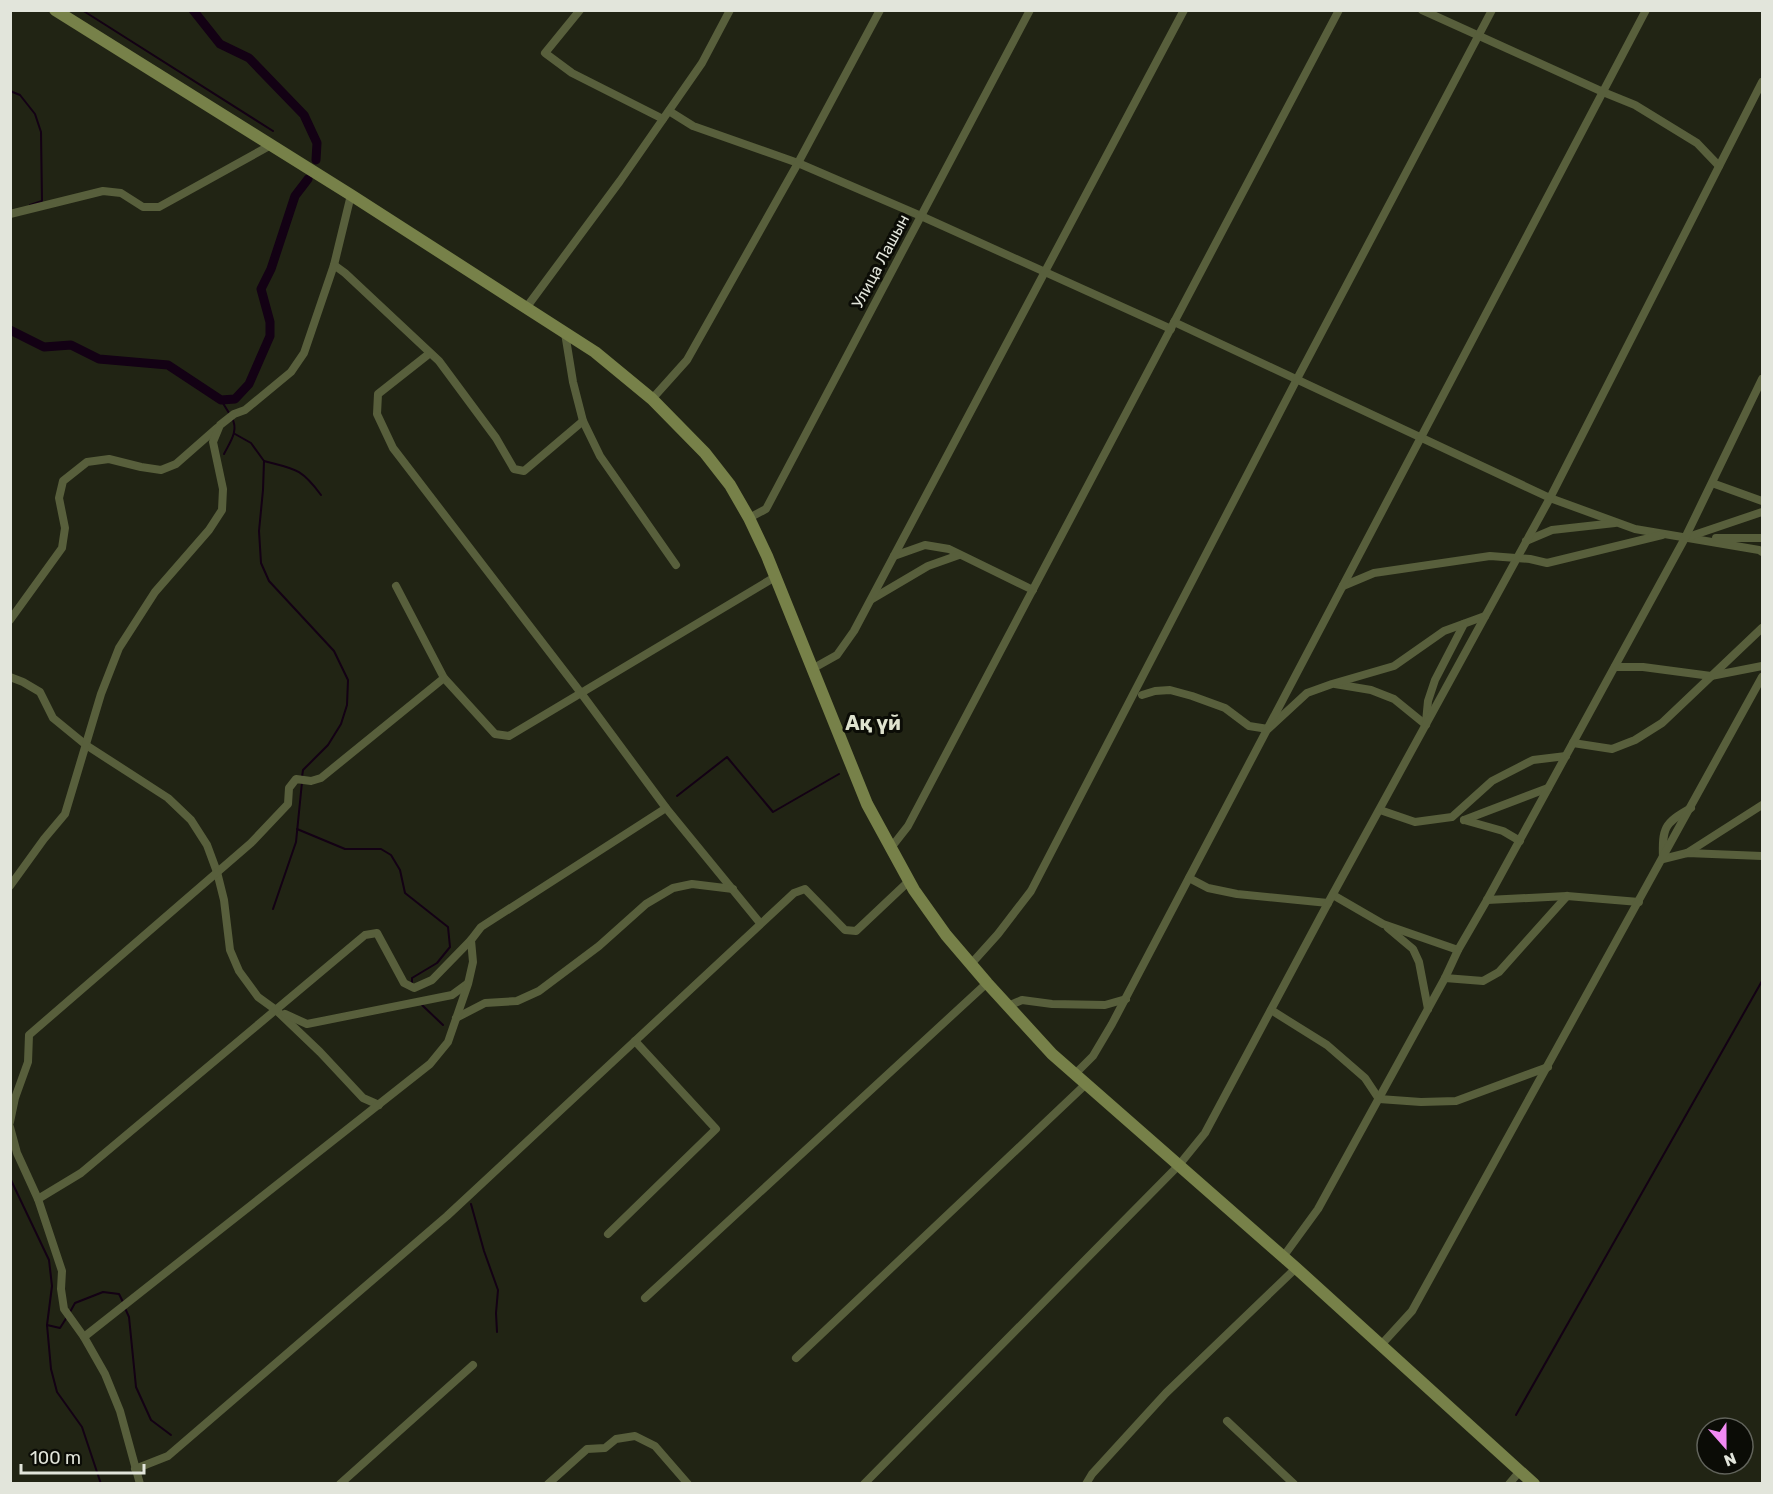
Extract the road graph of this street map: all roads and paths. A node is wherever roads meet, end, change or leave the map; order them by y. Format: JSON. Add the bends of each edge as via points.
{"nodes":[{"id":1,"x":55,"y":10,"type":"edge"},
{"id":2,"x":580,"y":10,"type":"edge"},
{"id":3,"x":730,"y":10,"type":"edge"},
{"id":4,"x":880,"y":10,"type":"edge"},
{"id":5,"x":1030,"y":10,"type":"edge"},
{"id":6,"x":1184,"y":10,"type":"edge"},
{"id":7,"x":1339,"y":10,"type":"edge"},
{"id":8,"x":1422,"y":10,"type":"edge"},
{"id":9,"x":1492,"y":10,"type":"edge"},
{"id":10,"x":1646,"y":10,"type":"edge"},
{"id":11,"x":1479,"y":35,"type":"junction"},
{"id":12,"x":1762,"y":82,"type":"edge"},
{"id":13,"x":1603,"y":92,"type":"junction"},
{"id":14,"x":669,"y":111,"type":"junction"},
{"id":15,"x":663,"y":119,"type":"junction"},
{"id":16,"x":271,"y":145,"type":"junction"},
{"id":17,"x":798,"y":163,"type":"junction"},
{"id":18,"x":1719,"y":166,"type":"junction"},
{"id":19,"x":351,"y":195,"type":"junction"},
{"id":20,"x":10,"y":214,"type":"edge"},
{"id":21,"x":921,"y":216,"type":"junction"},
{"id":22,"x":334,"y":265,"type":"junction"},
{"id":23,"x":1045,"y":272,"type":"junction"},
{"id":24,"x":526,"y":308,"type":"junction"},
{"id":25,"x":1173,"y":325,"type":"junction"},
{"id":26,"x":565,"y":333,"type":"junction"},
{"id":27,"x":430,"y":353,"type":"junction"},
{"id":28,"x":1297,"y":379,"type":"junction"},
{"id":29,"x":1762,"y":379,"type":"edge"},
{"id":30,"x":652,"y":399,"type":"junction"},
{"id":31,"x":583,"y":421,"type":"junction"},
{"id":32,"x":220,"y":425,"type":"junction"},
{"id":33,"x":1421,"y":437,"type":"junction"},
{"id":34,"x":1712,"y":483,"type":"junction"},
{"id":35,"x":1550,"y":498,"type":"junction"},
{"id":36,"x":1762,"y":501,"type":"edge"},
{"id":37,"x":1762,"y":512,"type":"edge"},
{"id":38,"x":749,"y":518,"type":"junction"},
{"id":39,"x":1618,"y":523,"type":"junction"},
{"id":40,"x":1666,"y":535,"type":"junction"},
{"id":41,"x":1685,"y":538,"type":"junction"},
{"id":42,"x":1762,"y":538,"type":"edge"},
{"id":43,"x":1527,"y":541,"type":"junction"},
{"id":44,"x":1762,"y":552,"type":"edge"},
{"id":45,"x":959,"y":555,"type":"junction"},
{"id":46,"x":894,"y":556,"type":"junction"},
{"id":47,"x":1515,"y":559,"type":"junction"},
{"id":48,"x":676,"y":565,"type":"dead end"},
{"id":49,"x":775,"y":577,"type":"junction"},
{"id":50,"x":396,"y":586,"type":"dead end"},
{"id":51,"x":1343,"y":586,"type":"junction"},
{"id":52,"x":1033,"y":590,"type":"junction"},
{"id":53,"x":871,"y":600,"type":"junction"},
{"id":54,"x":1485,"y":616,"type":"junction"},
{"id":55,"x":10,"y":620,"type":"edge"},
{"id":56,"x":1464,"y":624,"type":"junction"},
{"id":57,"x":1762,"y":628,"type":"edge"},
{"id":58,"x":1762,"y":666,"type":"edge"},
{"id":59,"x":1615,"y":667,"type":"junction"},
{"id":60,"x":812,"y":669,"type":"junction"},
{"id":61,"x":1711,"y":676,"type":"junction"},
{"id":62,"x":10,"y":677,"type":"edge"},
{"id":63,"x":1762,"y":677,"type":"edge"},
{"id":64,"x":444,"y":678,"type":"junction"},
{"id":65,"x":1332,"y":684,"type":"junction"},
{"id":66,"x":581,"y":693,"type":"junction"},
{"id":67,"x":1287,"y":693,"type":"junction"},
{"id":68,"x":1307,"y":693,"type":"junction"},
{"id":69,"x":1142,"y":695,"type":"dead end"},
{"id":70,"x":1426,"y":725,"type":"junction"},
{"id":71,"x":1268,"y":729,"type":"junction"},
{"id":72,"x":1573,"y":743,"type":"junction"},
{"id":73,"x":86,"y":745,"type":"junction"},
{"id":74,"x":1566,"y":756,"type":"junction"},
{"id":75,"x":1548,"y":788,"type":"junction"},
{"id":76,"x":1762,"y":805,"type":"edge"},
{"id":77,"x":666,"y":808,"type":"junction"},
{"id":78,"x":1380,"y":810,"type":"junction"},
{"id":79,"x":1452,"y":817,"type":"junction"},
{"id":80,"x":1464,"y":820,"type":"junction"},
{"id":81,"x":1520,"y":841,"type":"junction"},
{"id":82,"x":890,"y":849,"type":"junction"},
{"id":83,"x":1687,"y":853,"type":"junction"},
{"id":84,"x":1762,"y":856,"type":"edge"},
{"id":85,"x":1663,"y":859,"type":"junction"},
{"id":86,"x":217,"y":872,"type":"junction"},
{"id":87,"x":1189,"y":878,"type":"junction"},
{"id":88,"x":909,"y":881,"type":"junction"},
{"id":89,"x":10,"y":886,"type":"edge"},
{"id":90,"x":733,"y":889,"type":"junction"},
{"id":91,"x":1567,"y":896,"type":"junction"},
{"id":92,"x":1331,"y":899,"type":"junction"},
{"id":93,"x":1487,"y":900,"type":"junction"},
{"id":94,"x":1639,"y":903,"type":"junction"},
{"id":95,"x":760,"y":923,"type":"junction"},
{"id":96,"x":1383,"y":924,"type":"junction"},
{"id":97,"x":471,"y":940,"type":"junction"},
{"id":98,"x":1458,"y":950,"type":"junction"},
{"id":99,"x":970,"y":964,"type":"junction"},
{"id":100,"x":1445,"y":978,"type":"junction"},
{"id":101,"x":468,"y":984,"type":"junction"},
{"id":102,"x":987,"y":984,"type":"junction"},
{"id":103,"x":1126,"y":999,"type":"junction"},
{"id":104,"x":1008,"y":1006,"type":"junction"},
{"id":105,"x":276,"y":1010,"type":"junction"},
{"id":106,"x":1271,"y":1010,"type":"junction"},
{"id":107,"x":1428,"y":1010,"type":"junction"},
{"id":108,"x":456,"y":1018,"type":"junction"},
{"id":109,"x":635,"y":1041,"type":"junction"},
{"id":110,"x":1548,"y":1067,"type":"junction"},
{"id":111,"x":1075,"y":1074,"type":"junction"},
{"id":112,"x":1086,"y":1084,"type":"junction"},
{"id":113,"x":1379,"y":1099,"type":"junction"},
{"id":114,"x":379,"y":1105,"type":"junction"},
{"id":115,"x":10,"y":1122,"type":"edge"},
{"id":116,"x":10,"y":1127,"type":"edge"},
{"id":117,"x":1179,"y":1165,"type":"junction"},
{"id":118,"x":38,"y":1199,"type":"junction"},
{"id":119,"x":608,"y":1234,"type":"dead end"},
{"id":120,"x":1283,"y":1257,"type":"junction"},
{"id":121,"x":1296,"y":1268,"type":"junction"},
{"id":122,"x":645,"y":1298,"type":"dead end"},
{"id":123,"x":84,"y":1337,"type":"junction"},
{"id":124,"x":1381,"y":1345,"type":"junction"},
{"id":125,"x":796,"y":1358,"type":"dead end"},
{"id":126,"x":474,"y":1365,"type":"dead end"},
{"id":127,"x":1227,"y":1421,"type":"dead end"},
{"id":128,"x":135,"y":1469,"type":"junction"},
{"id":129,"x":1520,"y":1471,"type":"junction"},
{"id":130,"x":140,"y":1484,"type":"edge"},
{"id":131,"x":340,"y":1484,"type":"edge"},
{"id":132,"x":548,"y":1484,"type":"edge"},
{"id":133,"x":688,"y":1484,"type":"edge"},
{"id":134,"x":864,"y":1484,"type":"edge"},
{"id":135,"x":1086,"y":1484,"type":"edge"},
{"id":136,"x":1294,"y":1484,"type":"edge"},
{"id":137,"x":1509,"y":1484,"type":"edge"},
{"id":138,"x":1534,"y":1484,"type":"edge"}],
"edges":[{"from":1,"to":16,"type":"main road"},
{"from":2,"to":15,"type":"street","via":[[545,53],[572,73]]},
{"from":3,"to":14,"type":"street","via":[[702,63]]},
{"from":4,"to":17,"type":"street"},
{"from":5,"to":21,"type":"street","name":"Улица Лашын"},
{"from":6,"to":23,"type":"street"},
{"from":7,"to":25,"type":"street"},
{"from":8,"to":11,"type":"street"},
{"from":9,"to":11,"type":"street"},
{"from":10,"to":13,"type":"street"},
{"from":11,"to":13,"type":"street"},
{"from":11,"to":28,"type":"street"},
{"from":12,"to":18,"type":"street"},
{"from":13,"to":18,"type":"street","via":[[1635,105],[1697,143]]},
{"from":13,"to":33,"type":"street"},
{"from":14,"to":15,"type":"street"},
{"from":14,"to":17,"type":"street","via":[[693,126]]},
{"from":15,"to":24,"type":"street"},
{"from":16,"to":19,"type":"main road"},
{"from":16,"to":20,"type":"street","via":[[159,207],[144,207],[121,193],[103,190]]},
{"from":17,"to":21,"type":"street"},
{"from":17,"to":30,"type":"street","via":[[687,360]]},
{"from":18,"to":35,"type":"street"},
{"from":19,"to":22,"type":"street"},
{"from":19,"to":24,"type":"main road"},
{"from":21,"to":23,"type":"street"},
{"from":21,"to":38,"type":"street","name":"Улица Лашын","via":[[766,509]]},
{"from":22,"to":27,"type":"street"},
{"from":22,"to":32,"type":"street","via":[[304,353],[291,372]]},
{"from":23,"to":25,"type":"street"},
{"from":23,"to":46,"type":"street"},
{"from":24,"to":26,"type":"main road"},
{"from":25,"to":28,"type":"street"},
{"from":25,"to":52,"type":"street"},
{"from":26,"to":30,"type":"main road"},
{"from":26,"to":31,"type":"street"},
{"from":27,"to":31,"type":"street","via":[[496,438],[514,469],[524,471]]},
{"from":27,"to":66,"type":"street","via":[[378,394],[377,414],[393,448]]},
{"from":28,"to":33,"type":"street"},
{"from":28,"to":99,"type":"street","via":[[1031,891]]},
{"from":29,"to":34,"type":"street"},
{"from":30,"to":38,"type":"main road","via":[[705,453]]},
{"from":31,"to":48,"type":"street","via":[[600,456]]},
{"from":32,"to":55,"type":"street","via":[[176,464],[161,470],[109,459],[87,462],[63,481],[59,498],[64,528],[62,548]]},
{"from":32,"to":73,"type":"street","via":[[213,442],[223,489],[222,510],[155,592],[119,648]]},
{"from":33,"to":35,"type":"street"},
{"from":33,"to":51,"type":"street"},
{"from":34,"to":36,"type":"street"},
{"from":34,"to":41,"type":"street"},
{"from":35,"to":39,"type":"street"},
{"from":35,"to":43,"type":"street"},
{"from":37,"to":41,"type":"street"},
{"from":38,"to":49,"type":"main road"},
{"from":39,"to":40,"type":"street"},
{"from":39,"to":43,"type":"street","via":[[1552,530]]},
{"from":40,"to":41,"type":"street"},
{"from":40,"to":47,"type":"street","via":[[1547,563]]},
{"from":41,"to":42,"type":"street"},
{"from":41,"to":44,"type":"street"},
{"from":41,"to":59,"type":"street"},
{"from":43,"to":47,"type":"street"},
{"from":45,"to":46,"type":"street","via":[[925,545]]},
{"from":45,"to":52,"type":"street"},
{"from":45,"to":53,"type":"street","via":[[928,566]]},
{"from":46,"to":53,"type":"street"},
{"from":47,"to":51,"type":"street","via":[[1490,556],[1374,573]]},
{"from":47,"to":54,"type":"street"},
{"from":49,"to":60,"type":"main road"},
{"from":49,"to":66,"type":"street"},
{"from":50,"to":64,"type":"street"},
{"from":51,"to":67,"type":"street"},
{"from":52,"to":82,"type":"street","via":[[908,826]]},
{"from":53,"to":60,"type":"street","via":[[837,655]]},
{"from":54,"to":56,"type":"street"},
{"from":54,"to":70,"type":"street"},
{"from":56,"to":65,"type":"street","via":[[1444,631],[1394,666]]},
{"from":56,"to":70,"type":"street","via":[[1435,680]]},
{"from":57,"to":61,"type":"street"},
{"from":58,"to":61,"type":"street"},
{"from":59,"to":61,"type":"street"},
{"from":59,"to":72,"type":"street"},
{"from":60,"to":82,"type":"main road","via":[[867,804]]},
{"from":61,"to":72,"type":"street","via":[[1662,723],[1635,740],[1612,749]]},
{"from":62,"to":73,"type":"street","via":[[40,692],[53,718]]},
{"from":63,"to":85,"type":"street"},
{"from":64,"to":66,"type":"street","via":[[495,734],[509,736]]},
{"from":64,"to":86,"type":"street","via":[[321,778],[296,780],[289,788],[288,804]]},
{"from":65,"to":68,"type":"street"},
{"from":65,"to":70,"type":"street","via":[[1371,690],[1394,699]]},
{"from":66,"to":77,"type":"street"},
{"from":67,"to":68,"type":"street"},
{"from":67,"to":71,"type":"street"},
{"from":68,"to":71,"type":"street"},
{"from":69,"to":71,"type":"street","via":[[1170,690],[1225,708],[1249,726]]},
{"from":70,"to":78,"type":"street"},
{"from":71,"to":87,"type":"street"},
{"from":72,"to":74,"type":"street"},
{"from":73,"to":86,"type":"street","via":[[168,798],[191,820],[207,845]]},
{"from":73,"to":89,"type":"street","via":[[65,814]]},
{"from":74,"to":75,"type":"street"},
{"from":74,"to":79,"type":"street","via":[[1533,760],[1492,781]]},
{"from":75,"to":80,"type":"street"},
{"from":75,"to":81,"type":"street"},
{"from":76,"to":83,"type":"street"},
{"from":77,"to":90,"type":"street"},
{"from":77,"to":97,"type":"street","via":[[481,927]]},
{"from":78,"to":79,"type":"street","via":[[1415,822]]},
{"from":78,"to":92,"type":"street"},
{"from":79,"to":80,"type":"street"},
{"from":80,"to":81,"type":"street","via":[[1503,831]]},
{"from":81,"to":93,"type":"street"},
{"from":82,"to":88,"type":"main road"},
{"from":83,"to":84,"type":"street"},
{"from":83,"to":85,"type":"street"},
{"from":85,"to":94,"type":"street"},
{"from":86,"to":105,"type":"street","via":[[231,950],[239,971],[258,997]]},
{"from":86,"to":115,"type":"street","via":[[29,1035],[28,1062]]},
{"from":87,"to":92,"type":"street","via":[[1208,888],[1237,894]]},
{"from":87,"to":103,"type":"street"},
{"from":88,"to":95,"type":"street","via":[[856,931],[845,930],[805,889],[794,893]]},
{"from":88,"to":99,"type":"main road"},
{"from":90,"to":95,"type":"street"},
{"from":90,"to":108,"type":"street","via":[[692,884],[673,888],[646,904],[539,991],[517,1001],[485,1003]]},
{"from":91,"to":93,"type":"street"},
{"from":91,"to":94,"type":"street"},
{"from":91,"to":100,"type":"street","via":[[1499,972],[1482,981]]},
{"from":92,"to":96,"type":"street"},
{"from":92,"to":106,"type":"street"},
{"from":93,"to":98,"type":"street"},
{"from":94,"to":110,"type":"street"},
{"from":95,"to":109,"type":"street"},
{"from":96,"to":98,"type":"street"},
{"from":96,"to":107,"type":"street","via":[[1413,949]]},
{"from":97,"to":101,"type":"street"},
{"from":97,"to":105,"type":"street","via":[[432,980],[414,988],[404,983],[377,933],[365,935]]},
{"from":98,"to":100,"type":"street"},
{"from":99,"to":102,"type":"main road"},
{"from":100,"to":107,"type":"street"},
{"from":101,"to":105,"type":"street","via":[[452,995],[307,1024]]},
{"from":101,"to":108,"type":"street"},
{"from":102,"to":104,"type":"main road"},
{"from":102,"to":122,"type":"street"},
{"from":103,"to":104,"type":"street","via":[[1105,1005],[1023,1000]]},
{"from":103,"to":111,"type":"street","via":[[1093,1056]]},
{"from":104,"to":111,"type":"main road"},
{"from":105,"to":114,"type":"street","via":[[363,1098]]},
{"from":105,"to":118,"type":"street","via":[[81,1173]]},
{"from":106,"to":113,"type":"street","via":[[1327,1045],[1365,1078]]},
{"from":106,"to":117,"type":"street","via":[[1205,1133]]},
{"from":107,"to":113,"type":"street"},
{"from":108,"to":114,"type":"street","via":[[448,1042],[430,1064]]},
{"from":109,"to":119,"type":"street","via":[[716,1129]]},
{"from":109,"to":128,"type":"street","via":[[395,1262],[168,1456]]},
{"from":110,"to":113,"type":"street","via":[[1456,1101]]},
{"from":110,"to":124,"type":"street","via":[[1412,1311]]},
{"from":111,"to":112,"type":"main road"},
{"from":112,"to":117,"type":"main road"},
{"from":112,"to":125,"type":"street"},
{"from":113,"to":120,"type":"street","via":[[1318,1209]]},
{"from":114,"to":123,"type":"street"},
{"from":116,"to":118,"type":"street"},
{"from":117,"to":120,"type":"main road"},
{"from":117,"to":134,"type":"street"},
{"from":118,"to":123,"type":"street","via":[[62,1271],[64,1308]]},
{"from":120,"to":121,"type":"main road"},
{"from":121,"to":124,"type":"main road"},
{"from":121,"to":135,"type":"street","via":[[1166,1393]]},
{"from":123,"to":128,"type":"street","via":[[120,1411]]},
{"from":124,"to":129,"type":"main road"},
{"from":126,"to":131,"type":"street"},
{"from":127,"to":136,"type":"street"},
{"from":128,"to":130,"type":"street"},
{"from":129,"to":137,"type":"street"},
{"from":129,"to":138,"type":"main road"},
{"from":132,"to":133,"type":"street","via":[[587,1449],[604,1448],[616,1439],[635,1436],[655,1446]]}]}
